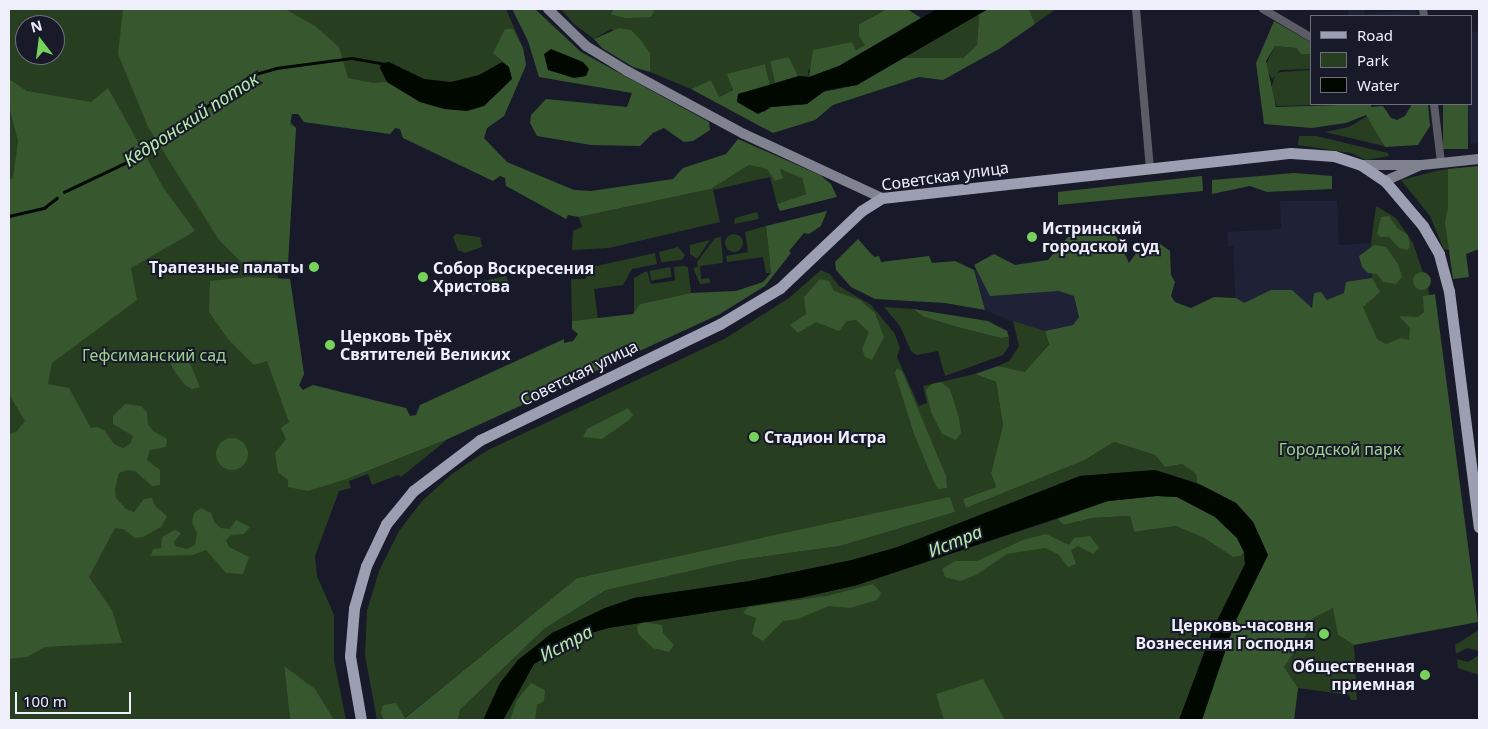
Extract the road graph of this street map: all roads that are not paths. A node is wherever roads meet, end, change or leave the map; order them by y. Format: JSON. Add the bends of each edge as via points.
{"nodes":[{"id":1,"x":548,"y":9,"type":"edge"},
{"id":2,"x":1136,"y":9,"type":"edge"},
{"id":3,"x":1263,"y":9,"type":"edge"},
{"id":4,"x":1310,"y":37,"type":"edge"},
{"id":5,"x":1434,"y":105,"type":"edge"},
{"id":6,"x":1479,"y":159,"type":"edge"},
{"id":7,"x":1441,"y":163,"type":"junction"},
{"id":8,"x":1361,"y":165,"type":"junction"},
{"id":9,"x":1422,"y":165,"type":"junction"},
{"id":10,"x":1150,"y":168,"type":"junction"},
{"id":11,"x":1386,"y":181,"type":"junction"},
{"id":12,"x":882,"y":198,"type":"junction"},
{"id":13,"x":1475,"y":458,"type":"edge"},
{"id":14,"x":1479,"y":527,"type":"edge"},
{"id":15,"x":361,"y":720,"type":"edge"}],
"edges":[{"from":1,"to":12,"type":"main road","via":[[586,46],[627,71],[744,134]]},
{"from":2,"to":10,"type":"street"},
{"from":3,"to":4,"type":"street"},
{"from":5,"to":7,"type":"street"},
{"from":6,"to":7,"type":"main road","name":"Советская улица"},
{"from":7,"to":9,"type":"main road","name":"Советская улица"},
{"from":8,"to":9,"type":"main road","name":"Советская улица"},
{"from":8,"to":10,"type":"main road","name":"Советская улица","via":[[1334,156],[1292,153]]},
{"from":8,"to":11,"type":"main road"},
{"from":9,"to":11,"type":"main road","name":"Советская улица"},
{"from":10,"to":12,"type":"main road","name":"Советская улица"},
{"from":11,"to":13,"type":"main road","via":[[1423,226],[1439,254],[1449,291]]},
{"from":12,"to":15,"type":"main road","name":"Советская улица","via":[[861,211],[780,288],[720,324],[480,440],[412,491],[386,524],[366,566],[354,608],[350,656]]},
{"from":13,"to":14,"type":"main road"}]}
